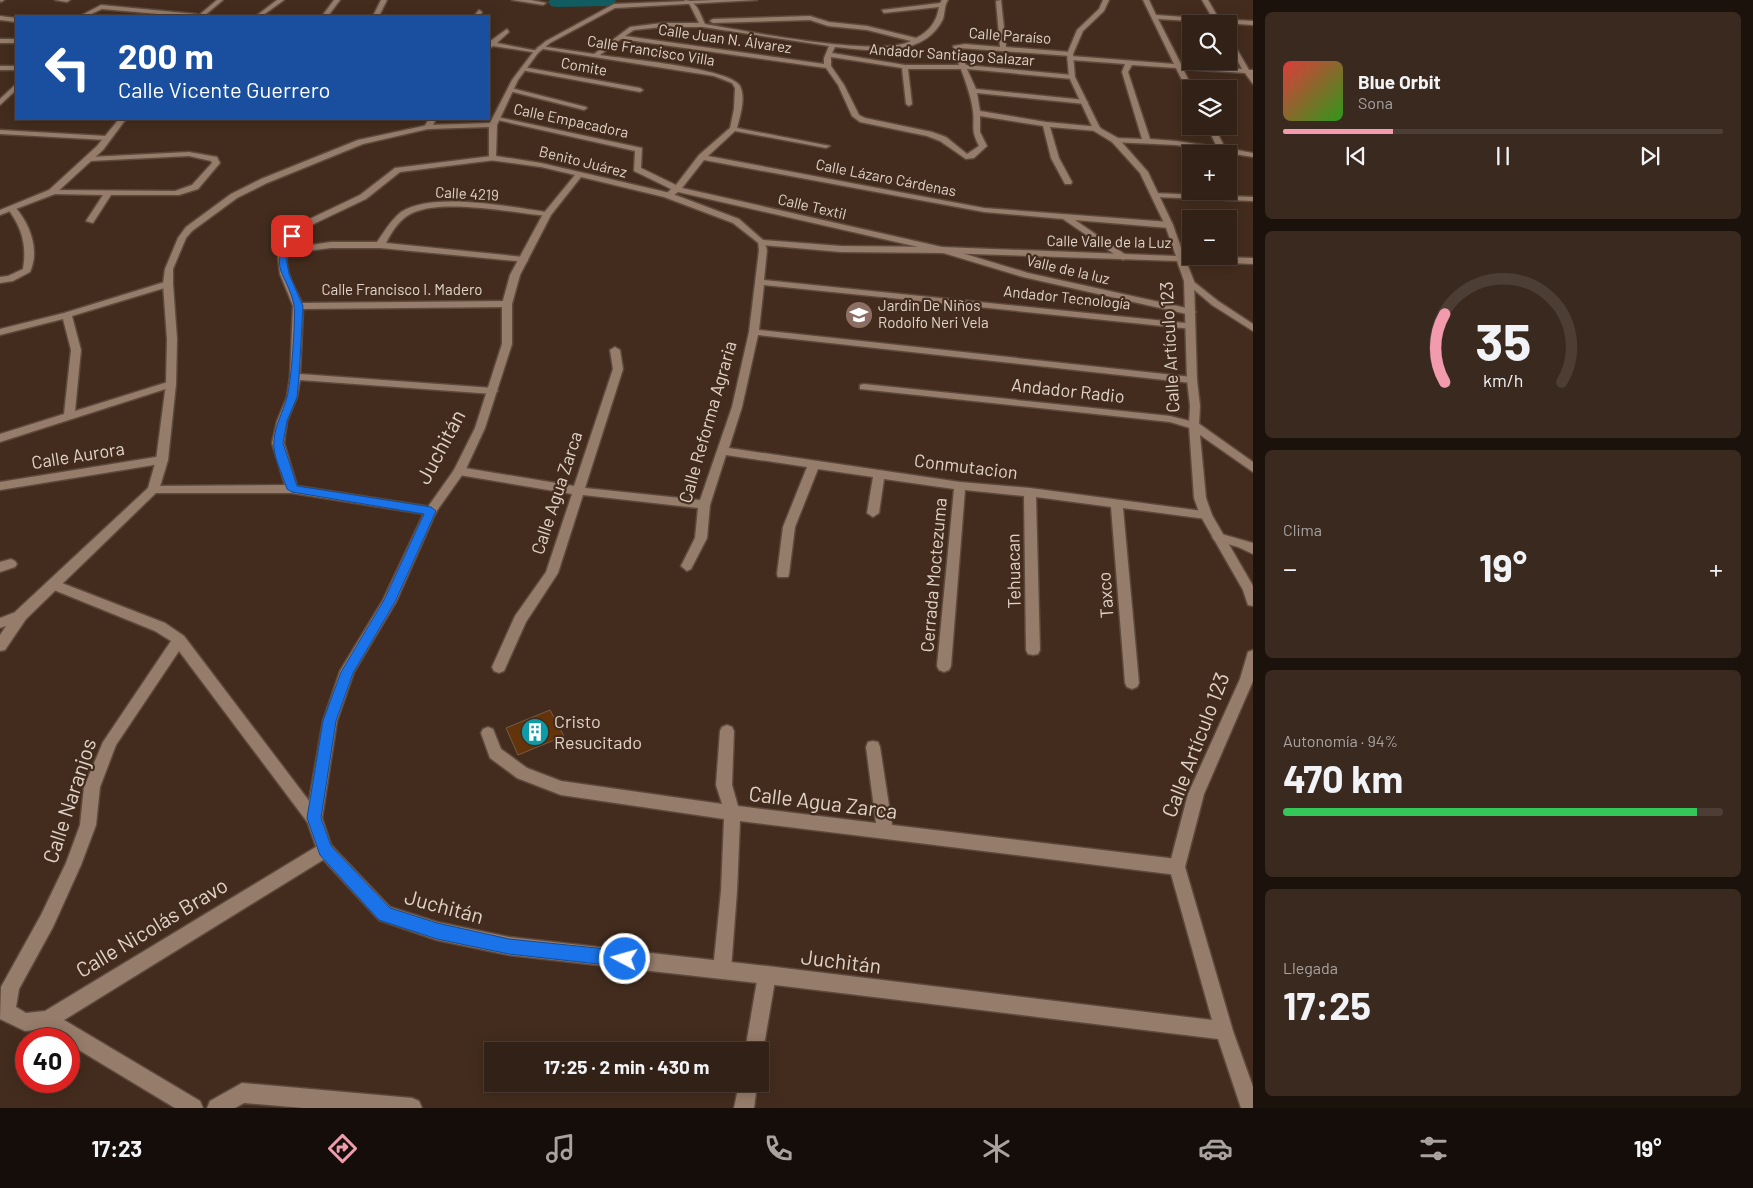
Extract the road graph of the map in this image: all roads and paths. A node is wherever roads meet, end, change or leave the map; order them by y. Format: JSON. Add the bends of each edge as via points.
{"nodes":[{"id":1,"x":58,"y":0,"type":"edge"},
{"id":2,"x":68,"y":0,"type":"edge"},
{"id":3,"x":220,"y":0,"type":"edge"},
{"id":4,"x":281,"y":0,"type":"edge"},
{"id":5,"x":337,"y":0,"type":"edge"},
{"id":6,"x":384,"y":0,"type":"edge"},
{"id":7,"x":515,"y":0,"type":"edge"},
{"id":8,"x":754,"y":0,"type":"edge"},
{"id":9,"x":1106,"y":0,"type":"edge"},
{"id":10,"x":1146,"y":0,"type":"edge"},
{"id":11,"x":1205,"y":0,"type":"edge"},
{"id":12,"x":998,"y":1,"type":"edge"},
{"id":13,"x":543,"y":2,"type":"dead end"},
{"id":14,"x":690,"y":2,"type":"edge"},
{"id":15,"x":943,"y":2,"type":"edge"},
{"id":16,"x":884,"y":11,"type":"dead end"},
{"id":17,"x":86,"y":15,"type":"edge"},
{"id":18,"x":186,"y":15,"type":"edge"},
{"id":19,"x":202,"y":15,"type":"edge"},
{"id":20,"x":260,"y":15,"type":"edge"},
{"id":21,"x":326,"y":15,"type":"edge"},
{"id":22,"x":376,"y":15,"type":"edge"},
{"id":23,"x":1214,"y":15,"type":"edge"},
{"id":24,"x":1155,"y":17,"type":"junction"},
{"id":25,"x":0,"y":18,"type":"edge"},
{"id":26,"x":1182,"y":19,"type":"edge"},
{"id":27,"x":15,"y":20,"type":"edge"},
{"id":28,"x":704,"y":23,"type":"junction"},
{"id":29,"x":1237,"y":23,"type":"edge"},
{"id":30,"x":1253,"y":24,"type":"edge"},
{"id":31,"x":507,"y":31,"type":"dead end"},
{"id":32,"x":618,"y":37,"type":"junction"},
{"id":33,"x":0,"y":41,"type":"edge"},
{"id":34,"x":15,"y":41,"type":"edge"},
{"id":35,"x":920,"y":41,"type":"junction"},
{"id":36,"x":490,"y":45,"type":"edge"},
{"id":37,"x":832,"y":45,"type":"junction"},
{"id":38,"x":1003,"y":48,"type":"junction"},
{"id":39,"x":538,"y":50,"type":"junction"},
{"id":40,"x":1237,"y":52,"type":"edge"},
{"id":41,"x":830,"y":55,"type":"junction"},
{"id":42,"x":595,"y":56,"type":"junction"},
{"id":43,"x":1070,"y":56,"type":"junction"},
{"id":44,"x":1128,"y":64,"type":"junction"},
{"id":45,"x":828,"y":66,"type":"junction"},
{"id":46,"x":905,"y":67,"type":"junction"},
{"id":47,"x":964,"y":67,"type":"junction"},
{"id":48,"x":0,"y":68,"type":"edge"},
{"id":49,"x":15,"y":68,"type":"edge"},
{"id":50,"x":1178,"y":68,"type":"junction"},
{"id":51,"x":523,"y":69,"type":"junction"},
{"id":52,"x":1250,"y":72,"type":"edge"},
{"id":53,"x":1072,"y":77,"type":"junction"},
{"id":54,"x":1184,"y":80,"type":"edge"},
{"id":55,"x":1253,"y":82,"type":"edge"},
{"id":56,"x":15,"y":87,"type":"edge"},
{"id":57,"x":511,"y":90,"type":"junction"},
{"id":58,"x":640,"y":90,"type":"dead end"},
{"id":59,"x":973,"y":91,"type":"junction"},
{"id":60,"x":1084,"y":102,"type":"junction"},
{"id":61,"x":0,"y":103,"type":"edge"},
{"id":62,"x":909,"y":104,"type":"dead end"},
{"id":63,"x":584,"y":108,"type":"dead end"},
{"id":64,"x":977,"y":114,"type":"junction"},
{"id":65,"x":121,"y":120,"type":"edge"},
{"id":66,"x":495,"y":122,"type":"junction"},
{"id":67,"x":430,"y":123,"type":"edge"},
{"id":68,"x":1046,"y":124,"type":"junction"},
{"id":69,"x":733,"y":129,"type":"junction"},
{"id":70,"x":1097,"y":129,"type":"junction"},
{"id":71,"x":0,"y":132,"type":"edge"},
{"id":72,"x":106,"y":138,"type":"junction"},
{"id":73,"x":1114,"y":140,"type":"junction"},
{"id":74,"x":1146,"y":140,"type":"junction"},
{"id":75,"x":1188,"y":145,"type":"edge"},
{"id":76,"x":826,"y":146,"type":"dead end"},
{"id":77,"x":639,"y":150,"type":"joint"},
{"id":78,"x":1237,"y":152,"type":"edge"},
{"id":79,"x":1253,"y":155,"type":"edge"},
{"id":80,"x":702,"y":156,"type":"junction"},
{"id":81,"x":90,"y":158,"type":"junction"},
{"id":82,"x":492,"y":158,"type":"junction"},
{"id":83,"x":580,"y":175,"type":"junction"},
{"id":84,"x":1068,"y":182,"type":"dead end"},
{"id":85,"x":677,"y":189,"type":"junction"},
{"id":86,"x":52,"y":192,"type":"junction"},
{"id":87,"x":108,"y":194,"type":"junction"},
{"id":88,"x":667,"y":195,"type":"junction"},
{"id":89,"x":1155,"y":195,"type":"junction"},
{"id":90,"x":1253,"y":199,"type":"edge"},
{"id":91,"x":12,"y":209,"type":"junction"},
{"id":92,"x":0,"y":213,"type":"edge"},
{"id":93,"x":547,"y":214,"type":"junction"},
{"id":94,"x":1067,"y":218,"type":"junction"},
{"id":95,"x":90,"y":221,"type":"dead end"},
{"id":96,"x":1169,"y":225,"type":"junction"},
{"id":97,"x":761,"y":242,"type":"junction"},
{"id":98,"x":380,"y":245,"type":"junction"},
{"id":99,"x":942,"y":250,"type":"junction"},
{"id":100,"x":284,"y":251,"type":"junction"},
{"id":101,"x":1123,"y":257,"type":"junction"},
{"id":102,"x":1181,"y":258,"type":"junction"},
{"id":103,"x":524,"y":260,"type":"junction"},
{"id":104,"x":1251,"y":262,"type":"edge"},
{"id":105,"x":0,"y":280,"type":"edge"},
{"id":106,"x":1189,"y":281,"type":"junction"},
{"id":107,"x":761,"y":282,"type":"junction"},
{"id":108,"x":168,"y":284,"type":"junction"},
{"id":109,"x":507,"y":304,"type":"junction"},
{"id":110,"x":298,"y":306,"type":"junction"},
{"id":111,"x":1191,"y":312,"type":"junction"},
{"id":112,"x":67,"y":315,"type":"junction"},
{"id":113,"x":1192,"y":326,"type":"junction"},
{"id":114,"x":1253,"y":328,"type":"edge"},
{"id":115,"x":0,"y":332,"type":"edge"},
{"id":116,"x":754,"y":332,"type":"junction"},
{"id":117,"x":615,"y":350,"type":"dead end"},
{"id":118,"x":295,"y":377,"type":"junction"},
{"id":119,"x":1192,"y":380,"type":"junction"},
{"id":120,"x":171,"y":384,"type":"junction"},
{"id":121,"x":864,"y":386,"type":"dead end"},
{"id":122,"x":493,"y":391,"type":"junction"},
{"id":123,"x":69,"y":416,"type":"junction"},
{"id":124,"x":1194,"y":424,"type":"junction"},
{"id":125,"x":0,"y":438,"type":"edge"},
{"id":126,"x":723,"y":450,"type":"junction"},
{"id":127,"x":162,"y":460,"type":"junction"},
{"id":128,"x":814,"y":464,"type":"junction"},
{"id":129,"x":1253,"y":468,"type":"edge"},
{"id":130,"x":459,"y":471,"type":"junction"},
{"id":131,"x":878,"y":473,"type":"junction"},
{"id":132,"x":0,"y":486,"type":"edge"},
{"id":133,"x":960,"y":486,"type":"junction"},
{"id":134,"x":292,"y":489,"type":"junction"},
{"id":135,"x":153,"y":490,"type":"junction"},
{"id":136,"x":579,"y":491,"type":"junction"},
{"id":137,"x":1030,"y":492,"type":"junction"},
{"id":138,"x":1117,"y":504,"type":"junction"},
{"id":139,"x":704,"y":505,"type":"junction"},
{"id":140,"x":431,"y":511,"type":"junction"},
{"id":141,"x":873,"y":513,"type":"dead end"},
{"id":142,"x":1206,"y":515,"type":"junction"},
{"id":143,"x":1218,"y":537,"type":"junction"},
{"id":144,"x":1253,"y":549,"type":"edge"},
{"id":145,"x":687,"y":566,"type":"dead end"},
{"id":146,"x":783,"y":574,"type":"dead end"},
{"id":147,"x":54,"y":585,"type":"junction"},
{"id":148,"x":1253,"y":601,"type":"edge"},
{"id":149,"x":21,"y":615,"type":"junction"},
{"id":150,"x":0,"y":622,"type":"edge"},
{"id":151,"x":179,"y":640,"type":"junction"},
{"id":152,"x":0,"y":646,"type":"edge"},
{"id":153,"x":1033,"y":650,"type":"dead end"},
{"id":154,"x":1253,"y":656,"type":"edge"},
{"id":155,"x":944,"y":666,"type":"dead end"},
{"id":156,"x":499,"y":667,"type":"dead end"},
{"id":157,"x":1132,"y":683,"type":"dead end"},
{"id":158,"x":727,"y":731,"type":"dead end"},
{"id":159,"x":488,"y":733,"type":"dead end"},
{"id":160,"x":873,"y":746,"type":"dead end"},
{"id":161,"x":732,"y":813,"type":"junction"},
{"id":162,"x":314,"y":818,"type":"junction"},
{"id":163,"x":886,"y":832,"type":"junction"},
{"id":164,"x":325,"y":850,"type":"junction"},
{"id":165,"x":1177,"y":867,"type":"junction"},
{"id":166,"x":722,"y":970,"type":"junction"},
{"id":167,"x":767,"y":975,"type":"junction"},
{"id":168,"x":3,"y":1014,"type":"edge"},
{"id":169,"x":47,"y":1020,"type":"junction"},
{"id":170,"x":1224,"y":1032,"type":"junction"},
{"id":171,"x":756,"y":1042,"type":"edge"},
{"id":172,"x":747,"y":1092,"type":"edge"},
{"id":173,"x":193,"y":1108,"type":"edge"},
{"id":174,"x":217,"y":1108,"type":"edge"},
{"id":175,"x":412,"y":1108,"type":"edge"},
{"id":176,"x":744,"y":1108,"type":"edge"},
{"id":177,"x":1251,"y":1108,"type":"edge"}],
"edges":[{"from":1,"to":2,"type":"street"},
{"from":3,"to":19,"type":"street"},
{"from":4,"to":20,"type":"street"},
{"from":5,"to":21,"type":"street"},
{"from":6,"to":22,"type":"street"},
{"from":7,"to":13,"type":"street"},
{"from":8,"to":14,"type":"street"},
{"from":9,"to":43,"type":"street","via":[[1102,10],[1080,30]]},
{"from":10,"to":24,"type":"street"},
{"from":11,"to":23,"type":"street"},
{"from":12,"to":38,"type":"street"},
{"from":14,"to":28,"type":"street"},
{"from":14,"to":39,"type":"street","via":[[614,6]]},
{"from":15,"to":16,"type":"street"},
{"from":15,"to":35,"type":"street","via":[[940,18],[928,36]]},
{"from":17,"to":18,"type":"street","via":[[101,6]]},
{"from":24,"to":26,"type":"street"},
{"from":24,"to":50,"type":"street"},
{"from":25,"to":27,"type":"street"},
{"from":28,"to":32,"type":"street","via":[[632,28]]},
{"from":28,"to":35,"type":"street","via":[[810,18]]},
{"from":28,"to":37,"type":"street"},
{"from":29,"to":30,"type":"street"},
{"from":31,"to":36,"type":"street"},
{"from":32,"to":42,"type":"street"},
{"from":32,"to":45,"type":"street","name":"Calle Juan N. Álvarez"},
{"from":33,"to":34,"type":"street"},
{"from":35,"to":37,"type":"street","via":[[889,48]]},
{"from":36,"to":39,"type":"street","name":"Calle Francisco Villa"},
{"from":37,"to":41,"type":"street"},
{"from":38,"to":43,"type":"street","name":"Calle Paraíso"},
{"from":38,"to":47,"type":"street","name":"Calle Paraíso","via":[[955,47]]},
{"from":39,"to":42,"type":"street","name":"Calle Francisco Villa"},
{"from":39,"to":51,"type":"street"},
{"from":40,"to":52,"type":"street"},
{"from":41,"to":45,"type":"street"},
{"from":41,"to":46,"type":"street","name":"Andador Santiago Salazar"},
{"from":42,"to":69,"type":"street","name":"Calle Francisco Villa","via":[[734,82],[738,88],[738,109]]},
{"from":43,"to":44,"type":"street","name":"Calle Paraíso"},
{"from":43,"to":53,"type":"street"},
{"from":44,"to":50,"type":"street","name":"Calle Paraíso"},
{"from":44,"to":74,"type":"street","via":[[1125,72]]},
{"from":45,"to":64,"type":"street","name":"Calle Paraíso","via":[[856,116],[943,139],[966,157],[983,146],[976,132]]},
{"from":46,"to":47,"type":"street","name":"Andador Santiago Salazar"},
{"from":46,"to":62,"type":"street"},
{"from":47,"to":53,"type":"street","name":"Andador Santiago Salazar"},
{"from":47,"to":59,"type":"street","name":"Calle Paraíso"},
{"from":48,"to":49,"type":"street"},
{"from":50,"to":52,"type":"street","name":"Calle Paraíso"},
{"from":50,"to":54,"type":"street"},
{"from":51,"to":57,"type":"street"},
{"from":51,"to":58,"type":"street","name":"Comite"},
{"from":52,"to":55,"type":"street"},
{"from":53,"to":60,"type":"street"},
{"from":56,"to":61,"type":"street"},
{"from":57,"to":63,"type":"street"},
{"from":57,"to":66,"type":"street"},
{"from":59,"to":60,"type":"street"},
{"from":59,"to":64,"type":"street","name":"Calle Paraíso"},
{"from":60,"to":70,"type":"street"},
{"from":64,"to":68,"type":"street"},
{"from":65,"to":72,"type":"street"},
{"from":66,"to":67,"type":"street","name":"Calle Empacadora"},
{"from":66,"to":77,"type":"street","name":"Calle Empacadora"},
{"from":66,"to":82,"type":"street"},
{"from":67,"to":108,"type":"street","name":"Calle Empacadora","via":[[361,142],[234,196],[189,229],[182,238],[169,270]]},
{"from":68,"to":70,"type":"street"},
{"from":68,"to":84,"type":"street","via":[[1055,158]]},
{"from":69,"to":76,"type":"street"},
{"from":69,"to":80,"type":"street"},
{"from":70,"to":73,"type":"street","name":"Calle Valle de la Luz"},
{"from":71,"to":72,"type":"street"},
{"from":72,"to":81,"type":"street"},
{"from":73,"to":74,"type":"street"},
{"from":73,"to":89,"type":"street","name":"Calle Valle de la Luz","via":[[1144,172]]},
{"from":74,"to":75,"type":"street"},
{"from":77,"to":85,"type":"street","name":"Calle Textil","via":[[638,169]]},
{"from":78,"to":79,"type":"street"},
{"from":80,"to":85,"type":"street"},
{"from":80,"to":94,"type":"street","name":"Calle Lázaro Cárdenas","via":[[976,208]]},
{"from":81,"to":86,"type":"street"},
{"from":81,"to":87,"type":"street","via":[[189,154],[214,159],[216,163],[195,187],[186,192]]},
{"from":82,"to":83,"type":"street","name":"Benito Juárez"},
{"from":82,"to":100,"type":"street","name":"Benito Juárez","via":[[398,170],[363,196],[302,226]]},
{"from":83,"to":88,"type":"street","name":"Benito Juárez"},
{"from":83,"to":93,"type":"street","name":"Juchitán"},
{"from":85,"to":88,"type":"street"},
{"from":85,"to":99,"type":"street","name":"Calle Textil"},
{"from":86,"to":87,"type":"street"},
{"from":86,"to":91,"type":"street"},
{"from":87,"to":95,"type":"street"},
{"from":88,"to":97,"type":"street","via":[[736,221]]},
{"from":89,"to":90,"type":"street"},
{"from":89,"to":96,"type":"street","name":"Calle Valle de la Luz"},
{"from":91,"to":92,"type":"street"},
{"from":91,"to":105,"type":"street","via":[[20,217],[29,241],[30,257],[27,270],[10,279]]},
{"from":93,"to":98,"type":"street","name":"Calle 4219","via":[[446,204],[425,206],[409,212],[392,225]]},
{"from":93,"to":103,"type":"street","name":"Juchitán"},
{"from":94,"to":96,"type":"street","name":"Calle Lázaro Cárdenas"},
{"from":94,"to":101,"type":"street"},
{"from":96,"to":102,"type":"street","name":"Calle Valle de la Luz"},
{"from":97,"to":99,"type":"street","name":"Calle Valle de la Luz","via":[[841,249]]},
{"from":97,"to":107,"type":"street","name":"Calle Reforma Agraria"},
{"from":98,"to":100,"type":"street","via":[[330,245]]},
{"from":98,"to":103,"type":"street"},
{"from":99,"to":101,"type":"street","name":"Calle Valle de la Luz"},
{"from":99,"to":111,"type":"street","name":"Valle de la luz","via":[[1026,275]]},
{"from":100,"to":110,"type":"street","via":[[285,274]]},
{"from":101,"to":102,"type":"street","name":"Calle Valle de la Luz"},
{"from":102,"to":104,"type":"street"},
{"from":102,"to":106,"type":"street","name":"Calle Artículo 123"},
{"from":103,"to":109,"type":"street","name":"Juchitán","via":[[515,275]]},
{"from":106,"to":111,"type":"street","name":"Calle Artículo 123"},
{"from":106,"to":114,"type":"street"},
{"from":107,"to":113,"type":"street","name":"Andador Tecnología"},
{"from":107,"to":116,"type":"street","name":"Calle Reforma Agraria"},
{"from":108,"to":112,"type":"street"},
{"from":108,"to":120,"type":"street","name":"Calle Empacadora"},
{"from":109,"to":110,"type":"street","name":"Calle Francisco I. Madero"},
{"from":109,"to":122,"type":"street","name":"Juchitán","via":[[507,344]]},
{"from":110,"to":118,"type":"street"},
{"from":111,"to":113,"type":"street","name":"Calle Artículo 123"},
{"from":112,"to":115,"type":"street"},
{"from":112,"to":123,"type":"street","via":[[76,350]]},
{"from":113,"to":119,"type":"street","name":"Calle Artículo 123"},
{"from":116,"to":119,"type":"street"},
{"from":116,"to":126,"type":"street","name":"Calle Reforma Agraria"},
{"from":117,"to":136,"type":"street","name":"Calle Agua Zarca","via":[[618,369]]},
{"from":118,"to":122,"type":"street"},
{"from":118,"to":134,"type":"street","via":[[278,443]]},
{"from":119,"to":124,"type":"street","name":"Calle Artículo 123"},
{"from":120,"to":123,"type":"street"},
{"from":120,"to":127,"type":"street","name":"Calle Empacadora"},
{"from":121,"to":124,"type":"street","name":"Andador Radio"},
{"from":122,"to":130,"type":"street","name":"Juchitán","via":[[480,428]]},
{"from":123,"to":125,"type":"street"},
{"from":124,"to":129,"type":"street","name":"Andador Radio"},
{"from":124,"to":142,"type":"street","name":"Calle Artículo 123","via":[[1200,498]]},
{"from":126,"to":128,"type":"street","name":"Conmutacion"},
{"from":126,"to":139,"type":"street","name":"Calle Reforma Agraria"},
{"from":127,"to":132,"type":"street","name":"Calle Aurora"},
{"from":127,"to":135,"type":"street","name":"Calle Empacadora"},
{"from":128,"to":131,"type":"street","name":"Conmutacion"},
{"from":128,"to":146,"type":"street","via":[[789,527]]},
{"from":130,"to":136,"type":"street"},
{"from":130,"to":140,"type":"street","name":"Juchitán"},
{"from":131,"to":133,"type":"street","name":"Conmutacion"},
{"from":131,"to":141,"type":"street"},
{"from":133,"to":137,"type":"street","name":"Conmutacion"},
{"from":133,"to":155,"type":"street","name":"Cerrada Moctezuma"},
{"from":134,"to":135,"type":"street"},
{"from":134,"to":140,"type":"street"},
{"from":135,"to":147,"type":"street"},
{"from":136,"to":139,"type":"street"},
{"from":136,"to":156,"type":"street","name":"Calle Agua Zarca","via":[[552,573],[520,620]]},
{"from":137,"to":138,"type":"street","name":"Conmutacion"},
{"from":137,"to":153,"type":"street","name":"Tehuacan"},
{"from":138,"to":142,"type":"street","name":"Conmutacion"},
{"from":138,"to":157,"type":"street","name":"Taxco"},
{"from":139,"to":145,"type":"street","name":"Calle Reforma Agraria","via":[[701,538]]},
{"from":140,"to":162,"type":"street","name":"Juchitán","via":[[389,602],[347,672],[330,721]]},
{"from":142,"to":143,"type":"street","name":"Calle Artículo 123"},
{"from":143,"to":144,"type":"street"},
{"from":143,"to":148,"type":"street","name":"Calle Artículo 123"},
{"from":147,"to":149,"type":"street"},
{"from":147,"to":151,"type":"street","via":[[160,627]]},
{"from":149,"to":150,"type":"street"},
{"from":149,"to":152,"type":"street"},
{"from":151,"to":162,"type":"street"},
{"from":151,"to":168,"type":"street","name":"Calle Naranjos","via":[[110,742],[92,787],[88,825],[73,865],[47,921],[10,987]]},
{"from":154,"to":165,"type":"street","name":"Calle Artículo 123","via":[[1247,679],[1196,794]]},
{"from":158,"to":161,"type":"street","via":[[724,785]]},
{"from":159,"to":161,"type":"street","name":"Calle Agua Zarca","via":[[495,753],[522,773],[561,788]]},
{"from":160,"to":163,"type":"street"},
{"from":161,"to":163,"type":"street","name":"Calle Agua Zarca"},
{"from":161,"to":166,"type":"street"},
{"from":162,"to":164,"type":"street","name":"Juchitán"},
{"from":163,"to":165,"type":"street","name":"Calle Agua Zarca"},
{"from":164,"to":166,"type":"street","name":"Juchitán","via":[[385,914],[437,931],[509,946]]},
{"from":164,"to":169,"type":"street","name":"Calle Nicolás Bravo"},
{"from":165,"to":170,"type":"street"},
{"from":166,"to":167,"type":"street","name":"Juchitán"},
{"from":167,"to":170,"type":"street","name":"Juchitán"},
{"from":167,"to":171,"type":"street"},
{"from":168,"to":169,"type":"street","name":"Calle Nicolás Bravo","via":[[25,1022]]},
{"from":169,"to":173,"type":"street"},
{"from":170,"to":177,"type":"street"},
{"from":172,"to":176,"type":"street"},
{"from":174,"to":175,"type":"street","via":[[242,1093]]}]}
